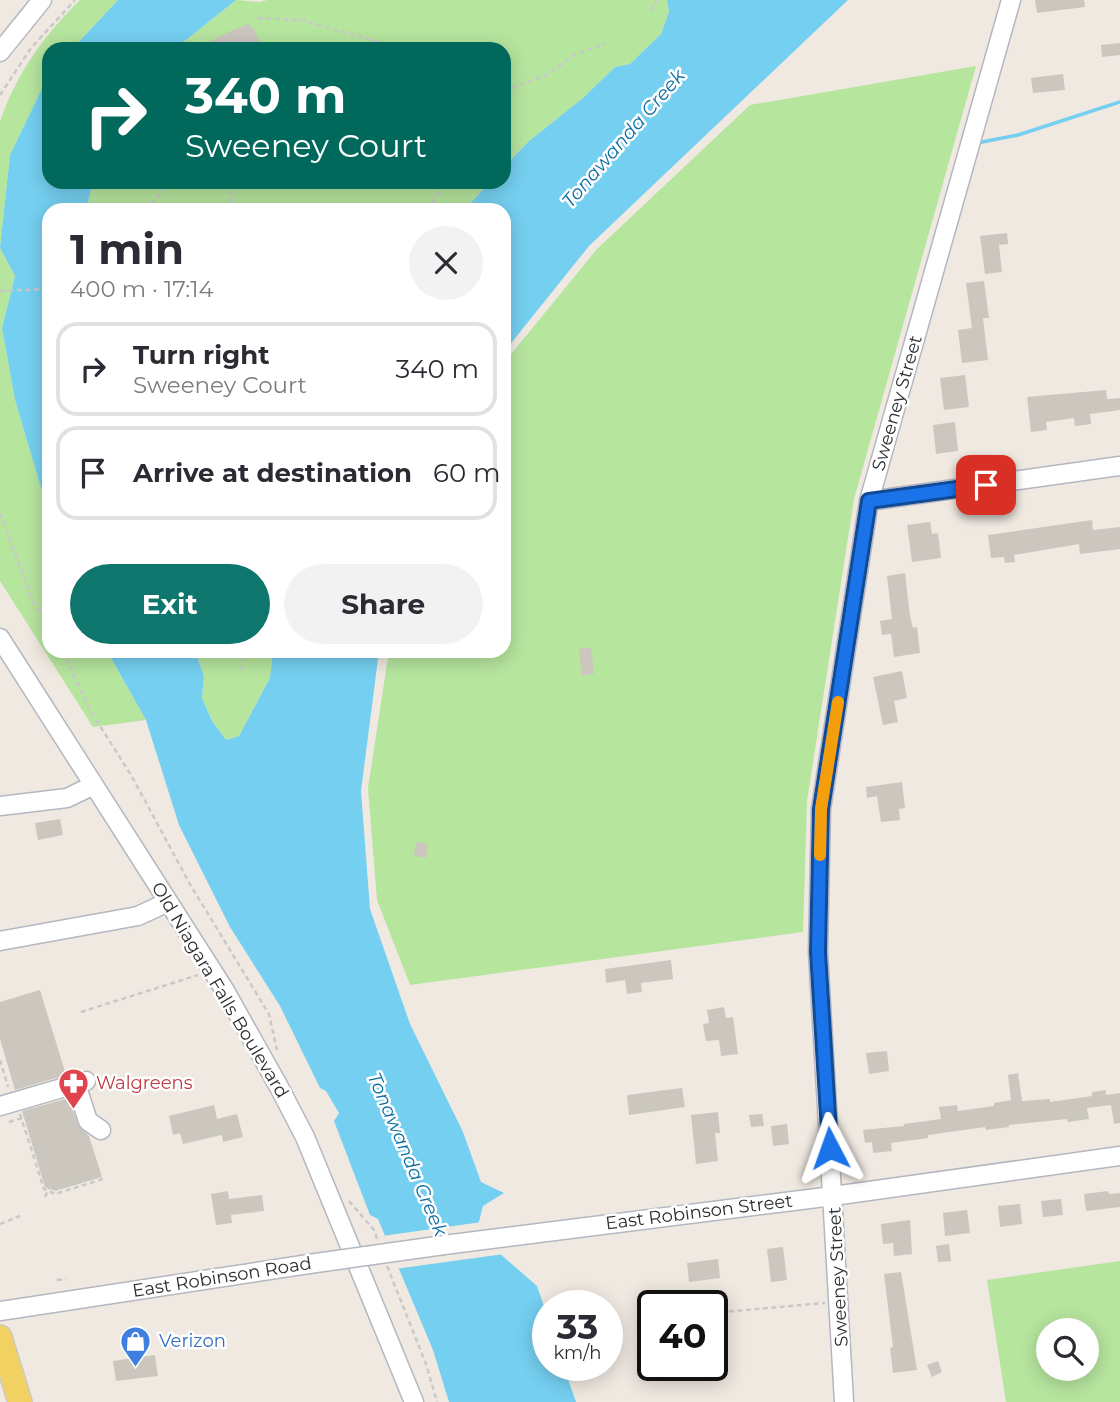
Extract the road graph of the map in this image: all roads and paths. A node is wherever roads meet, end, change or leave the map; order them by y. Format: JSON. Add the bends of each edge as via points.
{"nodes":[{"id":1,"x":42,"y":0,"type":"edge"},
{"id":2,"x":75,"y":0,"type":"edge"},
{"id":3,"x":657,"y":0,"type":"edge"},
{"id":4,"x":1011,"y":0,"type":"edge"},
{"id":5,"x":651,"y":10,"type":"dead end"},
{"id":6,"x":258,"y":18,"type":"dead end"},
{"id":7,"x":379,"y":42,"type":"edge"},
{"id":8,"x":606,"y":43,"type":"dead end"},
{"id":9,"x":0,"y":52,"type":"edge"},
{"id":10,"x":511,"y":88,"type":"edge"},
{"id":11,"x":0,"y":95,"type":"edge"},
{"id":12,"x":162,"y":189,"type":"edge"},
{"id":13,"x":152,"y":203,"type":"edge"},
{"id":14,"x":42,"y":289,"type":"edge"},
{"id":15,"x":0,"y":291,"type":"edge"},
{"id":16,"x":1120,"y":466,"type":"edge"},
{"id":17,"x":869,"y":501,"type":"junction"},
{"id":18,"x":0,"y":513,"type":"edge"},
{"id":19,"x":42,"y":617,"type":"edge"},
{"id":20,"x":0,"y":638,"type":"edge"},
{"id":21,"x":243,"y":658,"type":"edge"},
{"id":22,"x":242,"y":670,"type":"dead end"},
{"id":23,"x":94,"y":785,"type":"junction"},
{"id":24,"x":0,"y":806,"type":"edge"},
{"id":25,"x":168,"y":902,"type":"junction"},
{"id":26,"x":0,"y":940,"type":"edge"},
{"id":27,"x":204,"y":972,"type":"dead end"},
{"id":28,"x":80,"y":1012,"type":"dead end"},
{"id":29,"x":0,"y":1060,"type":"edge"},
{"id":30,"x":6,"y":1107,"type":"edge"},
{"id":31,"x":19,"y":1110,"type":"dead end"},
{"id":32,"x":22,"y":1118,"type":"junction"},
{"id":33,"x":101,"y":1130,"type":"dead end"},
{"id":34,"x":1120,"y":1156,"type":"edge"},
{"id":35,"x":103,"y":1179,"type":"dead end"},
{"id":36,"x":49,"y":1190,"type":"junction"},
{"id":37,"x":833,"y":1196,"type":"junction"},
{"id":38,"x":45,"y":1197,"type":"dead end"},
{"id":39,"x":20,"y":1216,"type":"dead end"},
{"id":40,"x":0,"y":1224,"type":"edge"},
{"id":41,"x":444,"y":1245,"type":"joint"},
{"id":42,"x":66,"y":1279,"type":"dead end"},
{"id":43,"x":57,"y":1280,"type":"dead end"},
{"id":44,"x":839,"y":1303,"type":"junction"},
{"id":45,"x":0,"y":1311,"type":"edge"},
{"id":46,"x":728,"y":1312,"type":"edge"},
{"id":47,"x":0,"y":1337,"type":"edge"},
{"id":48,"x":20,"y":1402,"type":"edge"},
{"id":49,"x":414,"y":1402,"type":"edge"},
{"id":50,"x":844,"y":1402,"type":"edge"}],
"edges":[{"from":1,"to":9,"type":"street"},
{"from":2,"to":11,"type":"path","via":[[31,48]]},
{"from":3,"to":5,"type":"path"},
{"from":4,"to":17,"type":"street","name":"Sweeney Street"},
{"from":6,"to":7,"type":"path","via":[[301,20]]},
{"from":8,"to":10,"type":"path"},
{"from":12,"to":13,"type":"path"},
{"from":14,"to":15,"type":"path"},
{"from":16,"to":17,"type":"street"},
{"from":17,"to":37,"type":"street","name":"Sweeney Street","via":[[821,809],[818,952]]},
{"from":18,"to":19,"type":"path"},
{"from":20,"to":23,"type":"street","name":"Old Niagara Falls Boulevard"},
{"from":21,"to":22,"type":"path"},
{"from":23,"to":24,"type":"street","via":[[67,798]]},
{"from":23,"to":25,"type":"street","name":"Old Niagara Falls Boulevard"},
{"from":25,"to":26,"type":"street","via":[[138,915]]},
{"from":25,"to":49,"type":"street","name":"Old Niagara Falls Boulevard","via":[[252,1038],[305,1137]]},
{"from":27,"to":28,"type":"path"},
{"from":29,"to":30,"type":"path"},
{"from":30,"to":32,"type":"path"},
{"from":30,"to":33,"type":"street","via":[[81,1082],[88,1121]]},
{"from":31,"to":32,"type":"path"},
{"from":32,"to":36,"type":"path","via":[[44,1189]]},
{"from":34,"to":37,"type":"street","name":"East Robinson Street"},
{"from":35,"to":36,"type":"path","via":[[55,1194]]},
{"from":36,"to":38,"type":"path"},
{"from":37,"to":41,"type":"street","name":"East Robinson Street"},
{"from":37,"to":44,"type":"street","name":"Sweeney Street"},
{"from":39,"to":40,"type":"path"},
{"from":41,"to":45,"type":"street","name":"East Robinson Road","bridge":true},
{"from":42,"to":43,"type":"path"},
{"from":44,"to":46,"type":"path"},
{"from":44,"to":50,"type":"street","name":"Sweeney Street"},
{"from":47,"to":48,"type":"main road"}]}
